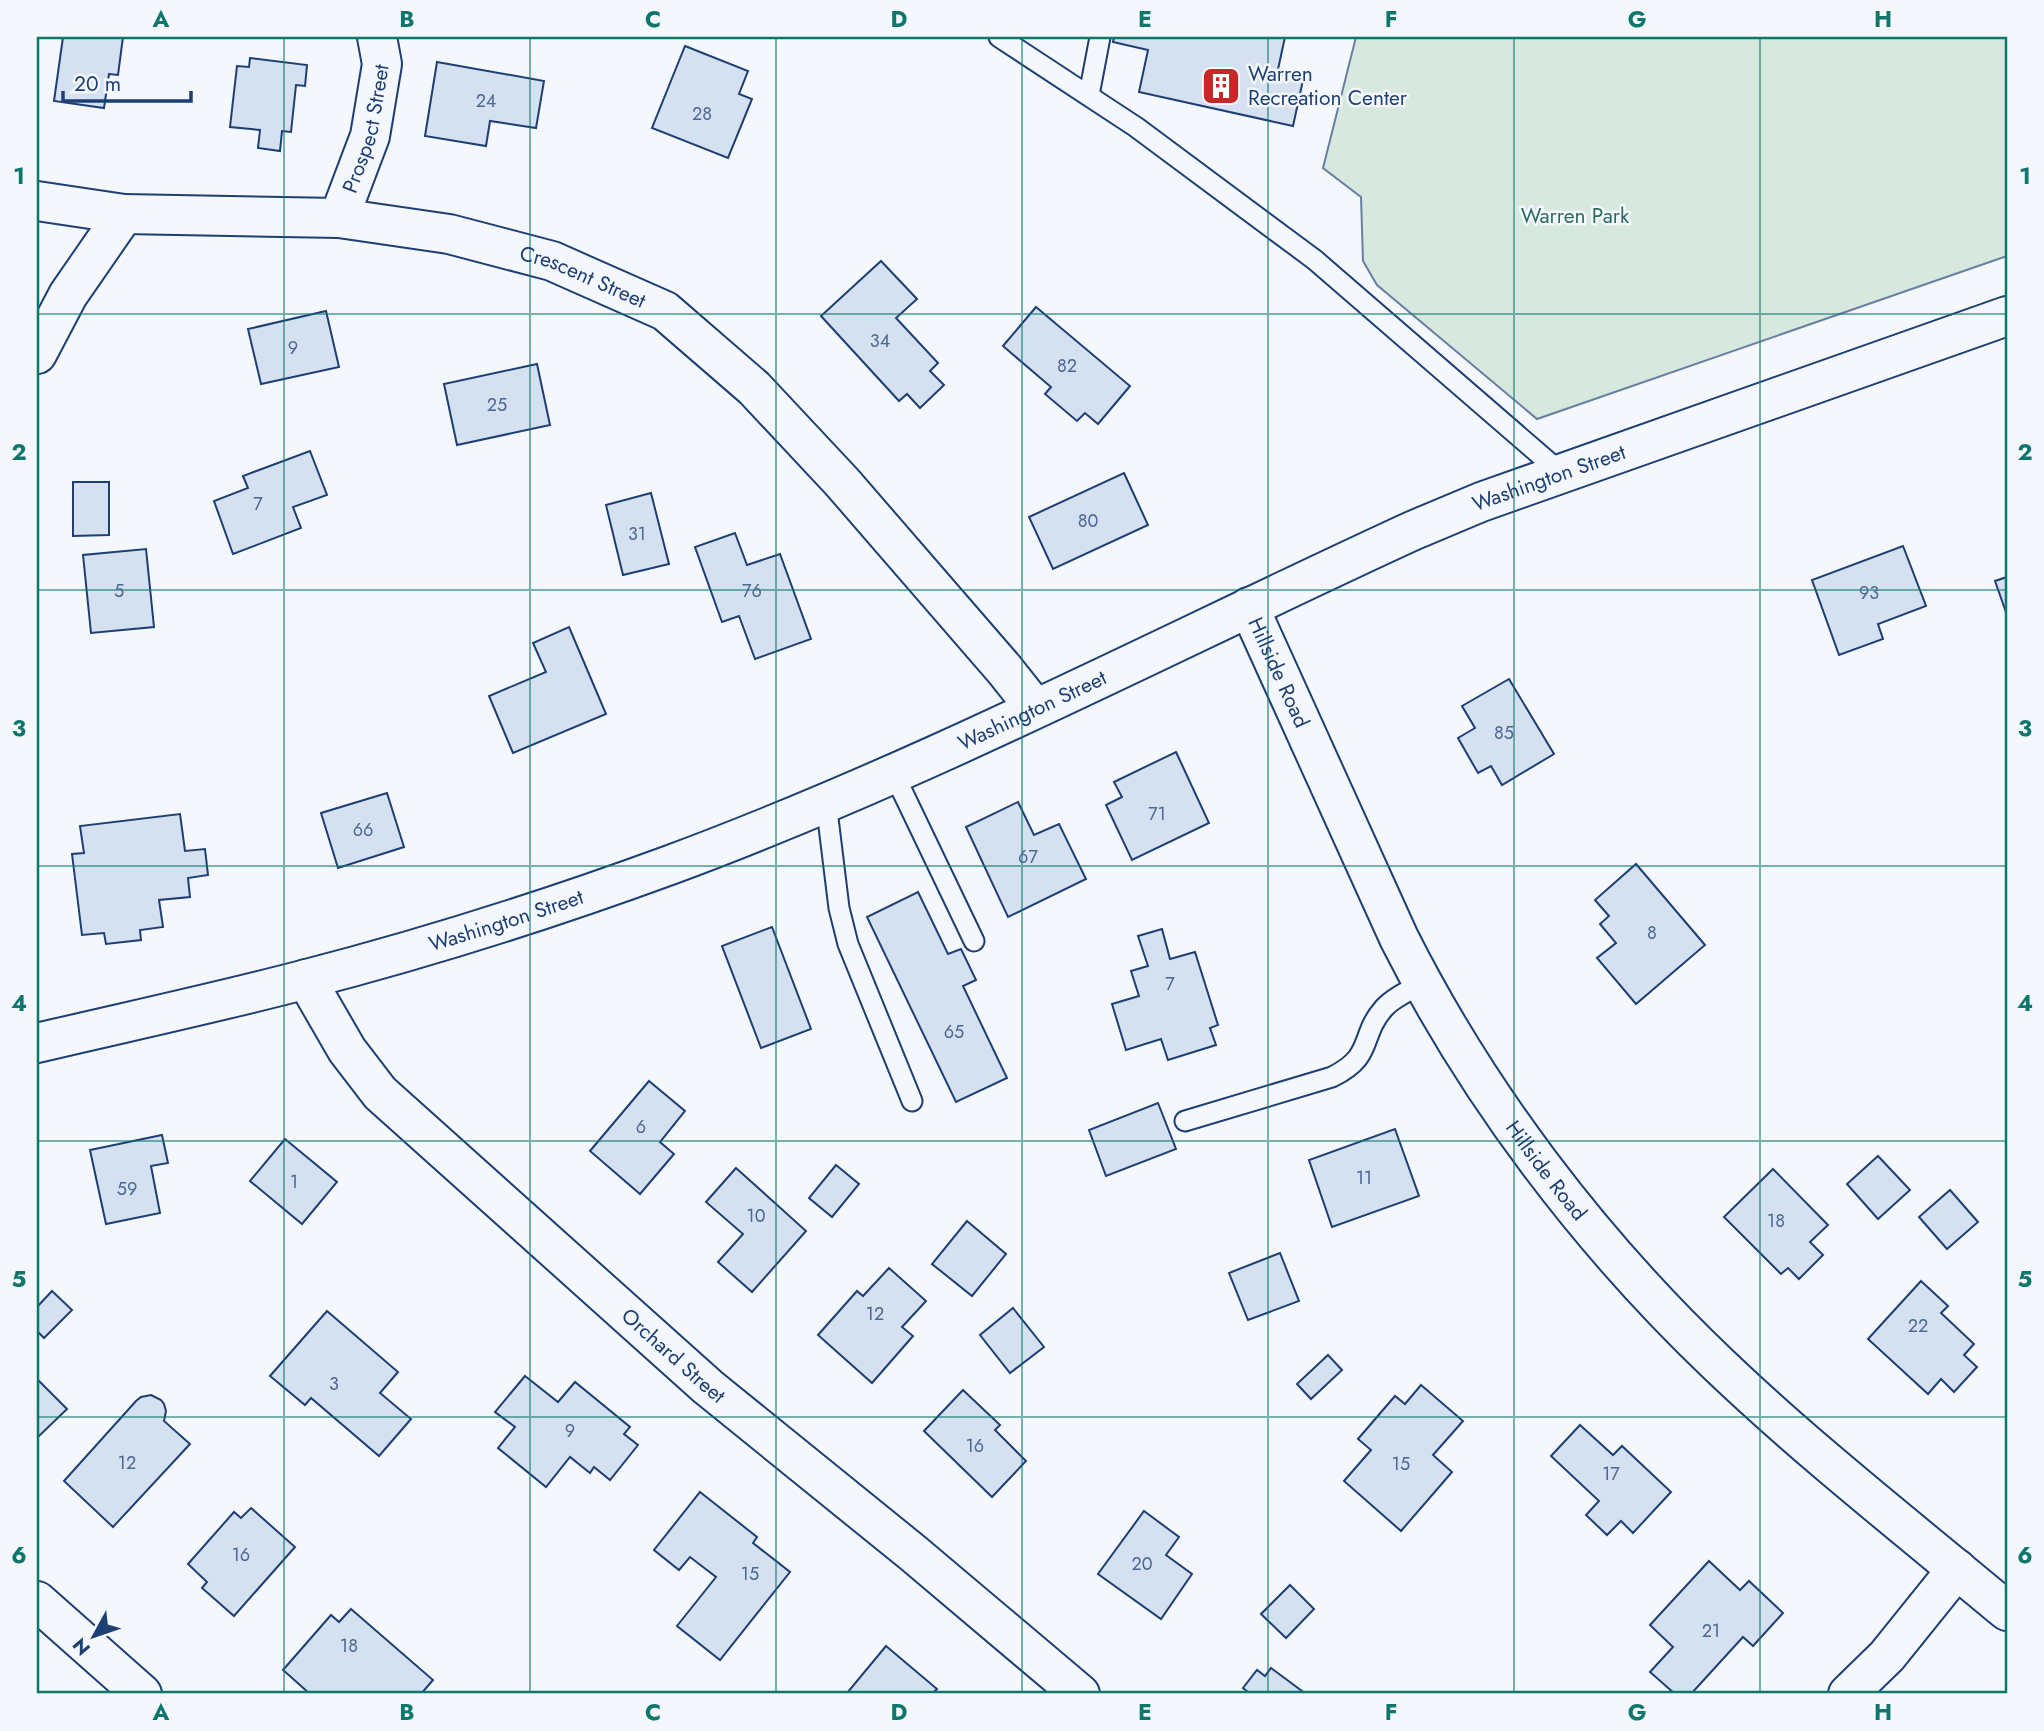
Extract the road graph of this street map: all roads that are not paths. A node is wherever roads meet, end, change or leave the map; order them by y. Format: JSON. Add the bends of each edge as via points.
{"nodes":[{"id":1,"x":377,"y":37,"type":"edge"},
{"id":2,"x":999,"y":37,"type":"edge"},
{"id":3,"x":1100,"y":37,"type":"edge"},
{"id":4,"x":1089,"y":95,"type":"junction"},
{"id":5,"x":37,"y":201,"type":"edge"},
{"id":6,"x":124,"y":214,"type":"junction"},
{"id":7,"x":339,"y":218,"type":"junction"},
{"id":8,"x":2007,"y":316,"type":"edge"},
{"id":9,"x":37,"y":354,"type":"edge"},
{"id":10,"x":1560,"y":472,"type":"junction"},
{"id":11,"x":1249,"y":607,"type":"junction"},
{"id":12,"x":1034,"y":708,"type":"junction"},
{"id":13,"x":893,"y":772,"type":"junction"},
{"id":14,"x":826,"y":802,"type":"junction"},
{"id":15,"x":974,"y":941,"type":"dead end"},
{"id":16,"x":306,"y":979,"type":"junction"},
{"id":17,"x":1422,"y":985,"type":"junction"},
{"id":18,"x":37,"y":1042,"type":"edge"},
{"id":19,"x":912,"y":1101,"type":"dead end"},
{"id":20,"x":1185,"y":1121,"type":"dead end"},
{"id":21,"x":1957,"y":1569,"type":"junction"},
{"id":22,"x":37,"y":1601,"type":"edge"},
{"id":23,"x":2007,"y":1611,"type":"edge"},
{"id":24,"x":142,"y":1694,"type":"edge"},
{"id":25,"x":1080,"y":1694,"type":"edge"},
{"id":26,"x":1848,"y":1694,"type":"edge"}],
"edges":[{"from":1,"to":7,"type":"street","name":"Prospect Street","via":[[382,64],[370,136]]},
{"from":2,"to":4,"type":"lane"},
{"from":3,"to":4,"type":"lane"},
{"from":4,"to":10,"type":"lane","via":[[1315,260]]},
{"from":5,"to":6,"type":"street","name":"Crescent Street"},
{"from":6,"to":7,"type":"street","name":"Crescent Street"},
{"from":6,"to":9,"type":"street","via":[[68,295]]},
{"from":7,"to":12,"type":"street","name":"Crescent Street","via":[[449,234],[552,261],[665,312],[754,388],[833,472]]},
{"from":8,"to":10,"type":"street","name":"Washington Street"},
{"from":10,"to":11,"type":"street","name":"Washington Street","via":[[1412,531]]},
{"from":11,"to":12,"type":"street","name":"Washington Street"},
{"from":11,"to":17,"type":"street","name":"Hillside Road"},
{"from":12,"to":13,"type":"street","name":"Washington Street"},
{"from":13,"to":14,"type":"street","name":"Washington Street"},
{"from":13,"to":15,"type":"lane"},
{"from":14,"to":16,"type":"street","name":"Washington Street","via":[[602,889]]},
{"from":14,"to":19,"type":"lane","via":[[848,944]]},
{"from":16,"to":18,"type":"street","name":"Washington Street"},
{"from":16,"to":25,"type":"street","name":"Orchard Street","via":[[347,1050],[380,1093],[708,1387]]},
{"from":17,"to":20,"type":"lane","via":[[1386,1006],[1357,1061],[1345,1070]]},
{"from":17,"to":21,"type":"street","name":"Hillside Road","via":[[1509,1121],[1632,1273],[1762,1405]]},
{"from":21,"to":23,"type":"street","name":"Hillside Road"},
{"from":21,"to":26,"type":"street","via":[[1887,1656]]},
{"from":22,"to":24,"type":"street"}]}
